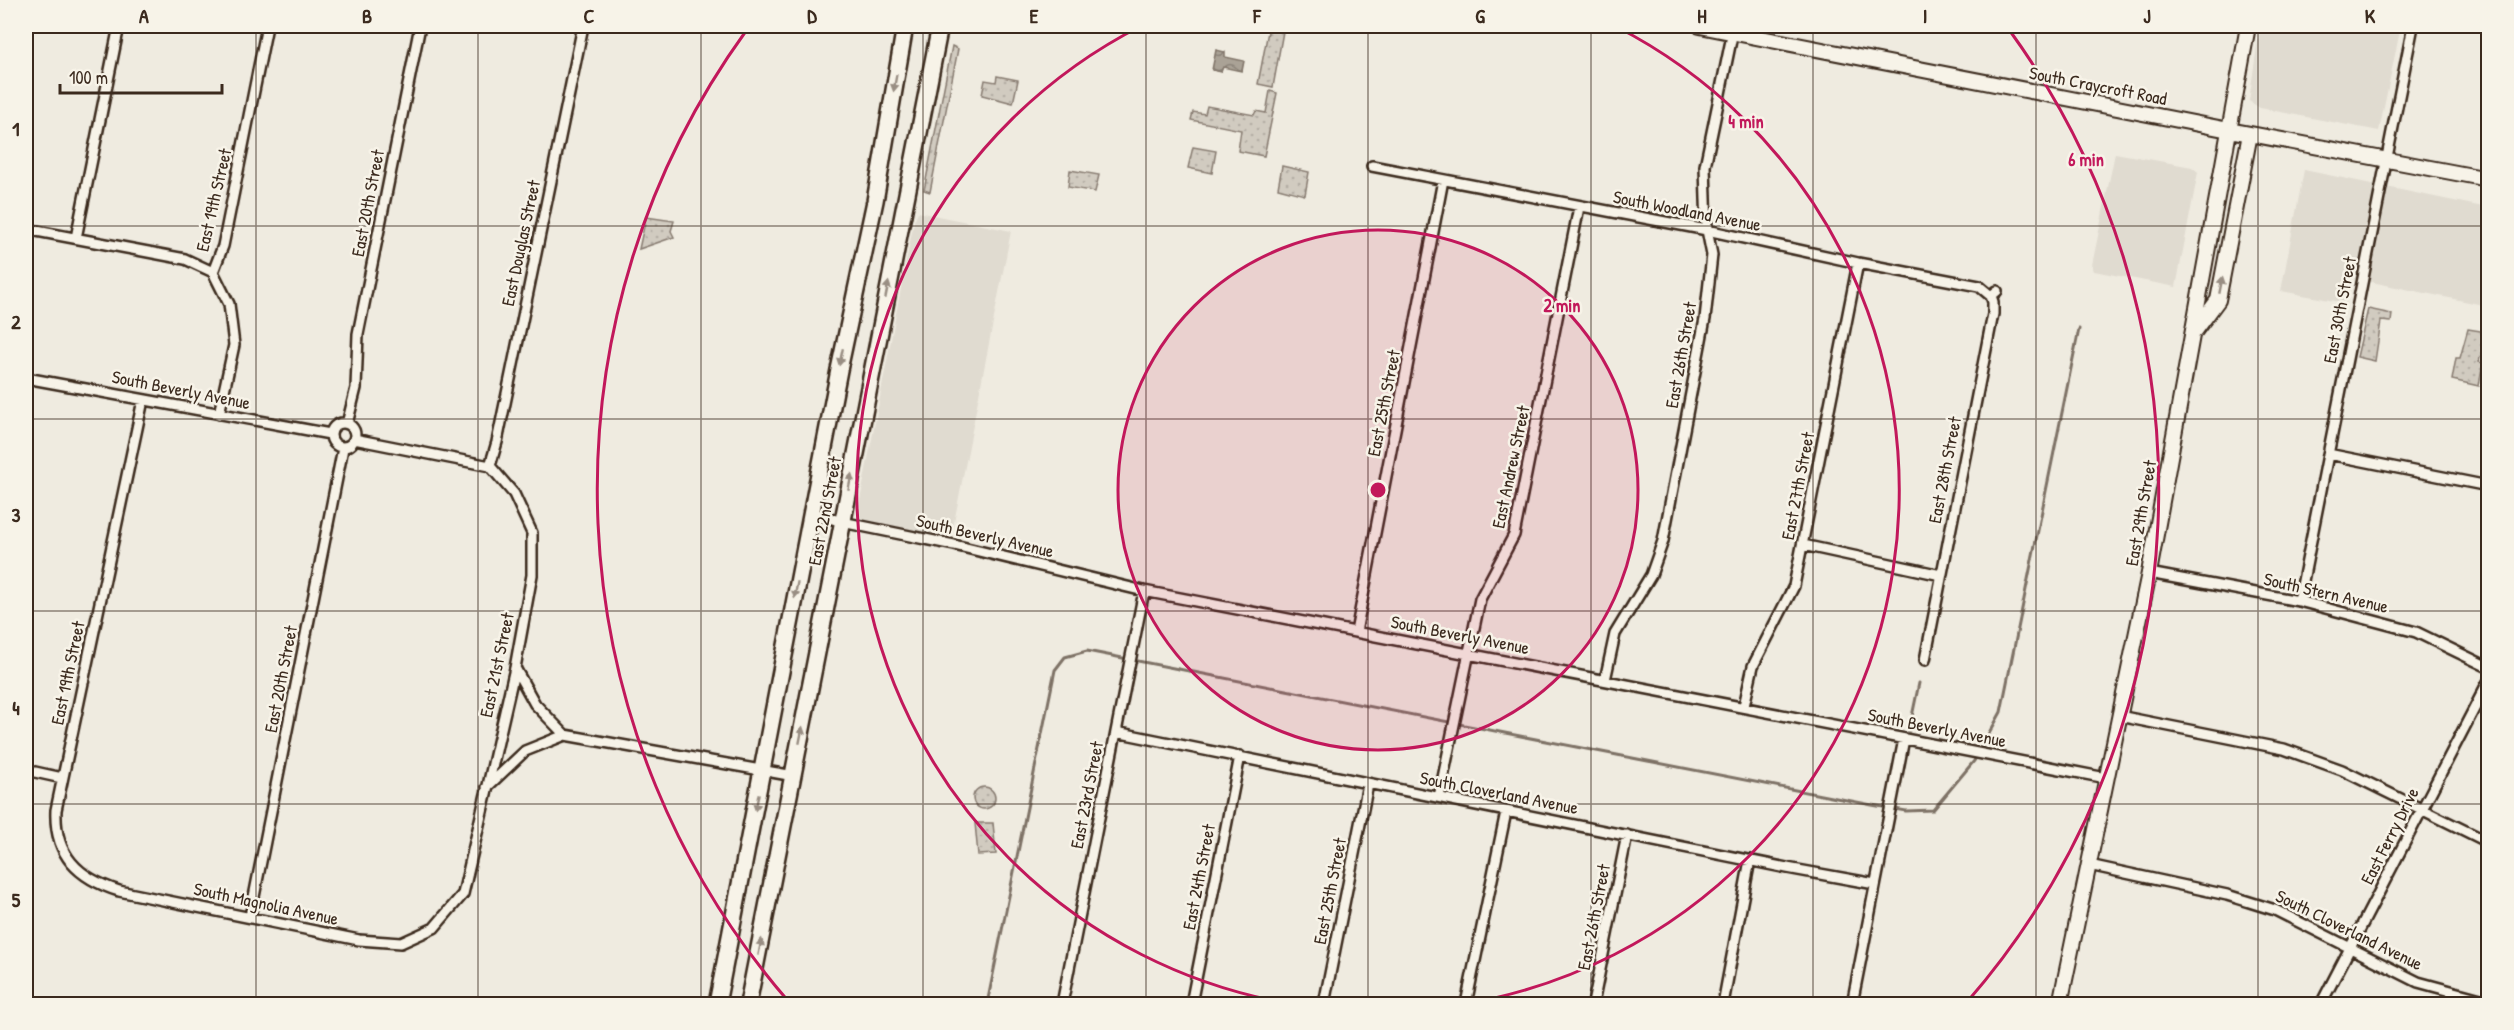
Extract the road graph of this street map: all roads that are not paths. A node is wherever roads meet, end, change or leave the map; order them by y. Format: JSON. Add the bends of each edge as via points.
{"nodes":[{"id":1,"x":120,"y":26,"type":"edge"},
{"id":2,"x":267,"y":26,"type":"edge"},
{"id":3,"x":420,"y":26,"type":"edge"},
{"id":4,"x":583,"y":26,"type":"edge"},
{"id":5,"x":905,"y":26,"type":"edge"},
{"id":6,"x":940,"y":26,"type":"edge"},
{"id":7,"x":1700,"y":26,"type":"edge"},
{"id":8,"x":2248,"y":26,"type":"edge"},
{"id":9,"x":2413,"y":26,"type":"edge"},
{"id":10,"x":1734,"y":29,"type":"edge"},
{"id":11,"x":2229,"y":130,"type":"junction"},
{"id":12,"x":2250,"y":134,"type":"junction"},
{"id":13,"x":2385,"y":160,"type":"junction"},
{"id":14,"x":1372,"y":166,"type":"dead end"},
{"id":15,"x":2488,"y":179,"type":"edge"},
{"id":16,"x":1443,"y":180,"type":"junction"},
{"id":17,"x":1579,"y":207,"type":"junction"},
{"id":18,"x":26,"y":229,"type":"edge"},
{"id":19,"x":1707,"y":230,"type":"junction"},
{"id":20,"x":76,"y":238,"type":"junction"},
{"id":21,"x":1858,"y":263,"type":"junction"},
{"id":22,"x":213,"y":272,"type":"junction"},
{"id":23,"x":1994,"y":293,"type":"joint"},
{"id":24,"x":2192,"y":335,"type":"junction"},
{"id":25,"x":26,"y":378,"type":"edge"},
{"id":26,"x":143,"y":400,"type":"junction"},
{"id":27,"x":219,"y":414,"type":"junction"},
{"id":28,"x":347,"y":424,"type":"junction"},
{"id":29,"x":330,"y":435,"type":"junction"},
{"id":30,"x":354,"y":439,"type":"junction"},
{"id":31,"x":343,"y":448,"type":"junction"},
{"id":32,"x":2328,"y":454,"type":"junction"},
{"id":33,"x":489,"y":466,"type":"junction"},
{"id":34,"x":2488,"y":486,"type":"edge"},
{"id":35,"x":811,"y":512,"type":"junction"},
{"id":36,"x":842,"y":522,"type":"junction"},
{"id":37,"x":1803,"y":545,"type":"junction"},
{"id":38,"x":2149,"y":573,"type":"junction"},
{"id":39,"x":1941,"y":575,"type":"junction"},
{"id":40,"x":1144,"y":591,"type":"junction"},
{"id":41,"x":2300,"y":601,"type":"junction"},
{"id":42,"x":1356,"y":632,"type":"junction"},
{"id":43,"x":1468,"y":653,"type":"junction"},
{"id":44,"x":1925,"y":660,"type":"dead end"},
{"id":45,"x":2488,"y":667,"type":"edge"},
{"id":46,"x":515,"y":668,"type":"junction"},
{"id":47,"x":1605,"y":680,"type":"junction"},
{"id":48,"x":2488,"y":682,"type":"edge"},
{"id":49,"x":1744,"y":706,"type":"junction"},
{"id":50,"x":2119,"y":716,"type":"junction"},
{"id":51,"x":1116,"y":732,"type":"junction"},
{"id":52,"x":565,"y":735,"type":"junction"},
{"id":53,"x":1904,"y":739,"type":"junction"},
{"id":54,"x":1240,"y":756,"type":"junction"},
{"id":55,"x":26,"y":770,"type":"edge"},
{"id":56,"x":763,"y":770,"type":"junction"},
{"id":57,"x":794,"y":776,"type":"junction"},
{"id":58,"x":62,"y":778,"type":"junction"},
{"id":59,"x":2106,"y":778,"type":"junction"},
{"id":60,"x":1368,"y":784,"type":"junction"},
{"id":61,"x":487,"y":787,"type":"junction"},
{"id":62,"x":1439,"y":797,"type":"junction"},
{"id":63,"x":2421,"y":810,"type":"junction"},
{"id":64,"x":1506,"y":812,"type":"junction"},
{"id":65,"x":1628,"y":835,"type":"junction"},
{"id":66,"x":2488,"y":842,"type":"edge"},
{"id":67,"x":1750,"y":860,"type":"junction"},
{"id":68,"x":2090,"y":865,"type":"junction"},
{"id":69,"x":1875,"y":884,"type":"junction"},
{"id":70,"x":250,"y":917,"type":"junction"},
{"id":71,"x":2352,"y":948,"type":"junction"},
{"id":72,"x":2488,"y":1001,"type":"edge"},
{"id":73,"x":717,"y":1005,"type":"edge"},
{"id":74,"x":748,"y":1005,"type":"edge"},
{"id":75,"x":1062,"y":1005,"type":"edge"},
{"id":76,"x":1191,"y":1005,"type":"edge"},
{"id":77,"x":1324,"y":1005,"type":"edge"},
{"id":78,"x":1466,"y":1005,"type":"edge"},
{"id":79,"x":1593,"y":1005,"type":"edge"},
{"id":80,"x":1723,"y":1005,"type":"edge"},
{"id":81,"x":1852,"y":1005,"type":"edge"},
{"id":82,"x":2060,"y":1005,"type":"edge"},
{"id":83,"x":2321,"y":1005,"type":"edge"}],
"edges":[{"from":1,"to":20,"type":"street"},
{"from":2,"to":22,"type":"street","name":"East 19th Street","via":[[223,246]]},
{"from":3,"to":28,"type":"street","name":"East 20th Street","via":[[358,334],[356,388]]},
{"from":4,"to":33,"type":"street","name":"East Douglas Street"},
{"from":5,"to":35,"type":"main road","name":"East 22nd Street","one_way":true,"via":[[875,201]]},
{"from":36,"to":6,"type":"main road","name":"East 22nd Street","one_way":true},
{"from":7,"to":10,"type":"street","name":"South Craycroft Road"},
{"from":8,"to":11,"type":"street","name":"East 29th Street"},
{"from":9,"to":13,"type":"street","name":"East 30th Street"},
{"from":10,"to":11,"type":"street","name":"South Craycroft Road"},
{"from":10,"to":19,"type":"street","name":"East 26th Street","via":[[1705,166]]},
{"from":11,"to":12,"type":"street","name":"South Craycroft Road"},
{"from":11,"to":24,"type":"street","name":"East 29th Street"},
{"from":12,"to":13,"type":"street","name":"South Craycroft Road"},
{"from":24,"to":12,"type":"street","one_way":true,"via":[[2218,300]]},
{"from":13,"to":15,"type":"street","name":"South Craycroft Road"},
{"from":13,"to":32,"type":"street","name":"East 30th Street"},
{"from":14,"to":16,"type":"street","name":"South Woodland Avenue"},
{"from":16,"to":17,"type":"street","name":"South Woodland Avenue"},
{"from":16,"to":42,"type":"street","name":"East 25th Street"},
{"from":17,"to":19,"type":"street","name":"South Woodland Avenue"},
{"from":17,"to":43,"type":"street","name":"East Andrew Street","via":[[1514,535],[1480,599]]},
{"from":18,"to":20,"type":"street"},
{"from":19,"to":21,"type":"street","name":"South Woodland Avenue"},
{"from":19,"to":47,"type":"street","name":"East 26th Street","via":[[1712,255],[1706,319],[1663,540],[1651,575],[1615,634]]},
{"from":20,"to":22,"type":"street","via":[[185,259]]},
{"from":21,"to":23,"type":"street","name":"South Woodland Avenue","via":[[1979,286]]},
{"from":21,"to":37,"type":"street","name":"East 27th Street"},
{"from":22,"to":27,"type":"street","name":"East 19th Street","via":[[229,304],[234,345]]},
{"from":23,"to":39,"type":"street","name":"East 28th Street"},
{"from":24,"to":38,"type":"street","name":"East 29th Street"},
{"from":25,"to":26,"type":"street","name":"South Beverly Avenue"},
{"from":26,"to":27,"type":"street","name":"South Beverly Avenue"},
{"from":26,"to":58,"type":"street","name":"East 19th Street"},
{"from":27,"to":29,"type":"street","name":"South Beverly Avenue"},
{"from":28,"to":29,"type":"street","via":[[335,425]]},
{"from":28,"to":30,"type":"street","via":[[353,429]]},
{"from":29,"to":31,"type":"street","via":[[333,443]]},
{"from":30,"to":31,"type":"street"},
{"from":30,"to":33,"type":"street"},
{"from":31,"to":70,"type":"street","name":"East 20th Street"},
{"from":32,"to":34,"type":"street"},
{"from":32,"to":41,"type":"street","name":"East 30th Street"},
{"from":33,"to":46,"type":"street","name":"East 21st Street","via":[[514,494],[532,533],[532,575]]},
{"from":35,"to":36,"type":"street","name":"South Beverly Avenue"},
{"from":35,"to":56,"type":"main road","name":"East 22nd Street","one_way":true},
{"from":36,"to":40,"type":"street","name":"South Beverly Avenue"},
{"from":57,"to":36,"type":"main road","name":"East 22nd Street","one_way":true},
{"from":37,"to":39,"type":"street"},
{"from":37,"to":49,"type":"street","name":"East 27th Street","via":[[1794,586],[1753,666]]},
{"from":38,"to":41,"type":"street","name":"South Stern Avenue"},
{"from":38,"to":50,"type":"street","name":"East 29th Street"},
{"from":39,"to":44,"type":"street","name":"East 28th Street"},
{"from":40,"to":42,"type":"street","name":"South Beverly Avenue"},
{"from":40,"to":51,"type":"street","name":"East 23rd Street"},
{"from":41,"to":45,"type":"street","name":"South Stern Avenue","via":[[2416,632]]},
{"from":42,"to":43,"type":"street","name":"South Beverly Avenue"},
{"from":43,"to":47,"type":"street","name":"South Beverly Avenue"},
{"from":43,"to":62,"type":"street","name":"East Andrew Street"},
{"from":46,"to":52,"type":"street","via":[[535,704]]},
{"from":46,"to":61,"type":"street","name":"East 21st Street"},
{"from":47,"to":49,"type":"street","name":"South Beverly Avenue"},
{"from":48,"to":63,"type":"street","name":"East Ferry Drive"},
{"from":49,"to":53,"type":"street","name":"South Beverly Avenue"},
{"from":50,"to":59,"type":"street","name":"East 29th Street"},
{"from":50,"to":63,"type":"street","via":[[2284,749],[2342,770]]},
{"from":51,"to":54,"type":"street","name":"South Cloverland Avenue"},
{"from":51,"to":75,"type":"street","name":"East 23rd Street"},
{"from":52,"to":56,"type":"street"},
{"from":52,"to":61,"type":"street","via":[[525,751]]},
{"from":53,"to":59,"type":"street","name":"South Beverly Avenue"},
{"from":53,"to":69,"type":"street"},
{"from":54,"to":60,"type":"street","name":"South Cloverland Avenue"},
{"from":54,"to":76,"type":"street","name":"East 24th Street"},
{"from":55,"to":58,"type":"street"},
{"from":56,"to":57,"type":"street"},
{"from":56,"to":73,"type":"main road","name":"East 22nd Street","one_way":true},
{"from":74,"to":57,"type":"main road","name":"East 22nd Street","one_way":true},
{"from":58,"to":70,"type":"street","name":"South Magnolia Avenue","via":[[56,810],[57,839],[79,872],[98,885],[119,891]]},
{"from":59,"to":68,"type":"street","name":"East 29th Street"},
{"from":60,"to":62,"type":"street","name":"South Cloverland Avenue"},
{"from":60,"to":77,"type":"street","name":"East 25th Street"},
{"from":61,"to":70,"type":"street","name":"South Magnolia Avenue","via":[[464,894],[434,928],[401,943],[358,940]]},
{"from":62,"to":64,"type":"street","name":"South Cloverland Avenue"},
{"from":63,"to":66,"type":"street"},
{"from":63,"to":71,"type":"street","name":"East Ferry Drive"},
{"from":64,"to":65,"type":"street","name":"South Cloverland Avenue"},
{"from":64,"to":78,"type":"street"},
{"from":65,"to":67,"type":"street","name":"South Cloverland Avenue"},
{"from":65,"to":79,"type":"street","name":"East 26th Street"},
{"from":67,"to":69,"type":"street","name":"South Cloverland Avenue"},
{"from":67,"to":80,"type":"street"},
{"from":68,"to":71,"type":"street","name":"South Cloverland Avenue","via":[[2275,910]]},
{"from":68,"to":82,"type":"street","name":"East 29th Street"},
{"from":69,"to":81,"type":"street"},
{"from":71,"to":72,"type":"street","name":"South Cloverland Avenue","via":[[2418,982]]},
{"from":71,"to":83,"type":"street","name":"East Ferry Drive"}]}
